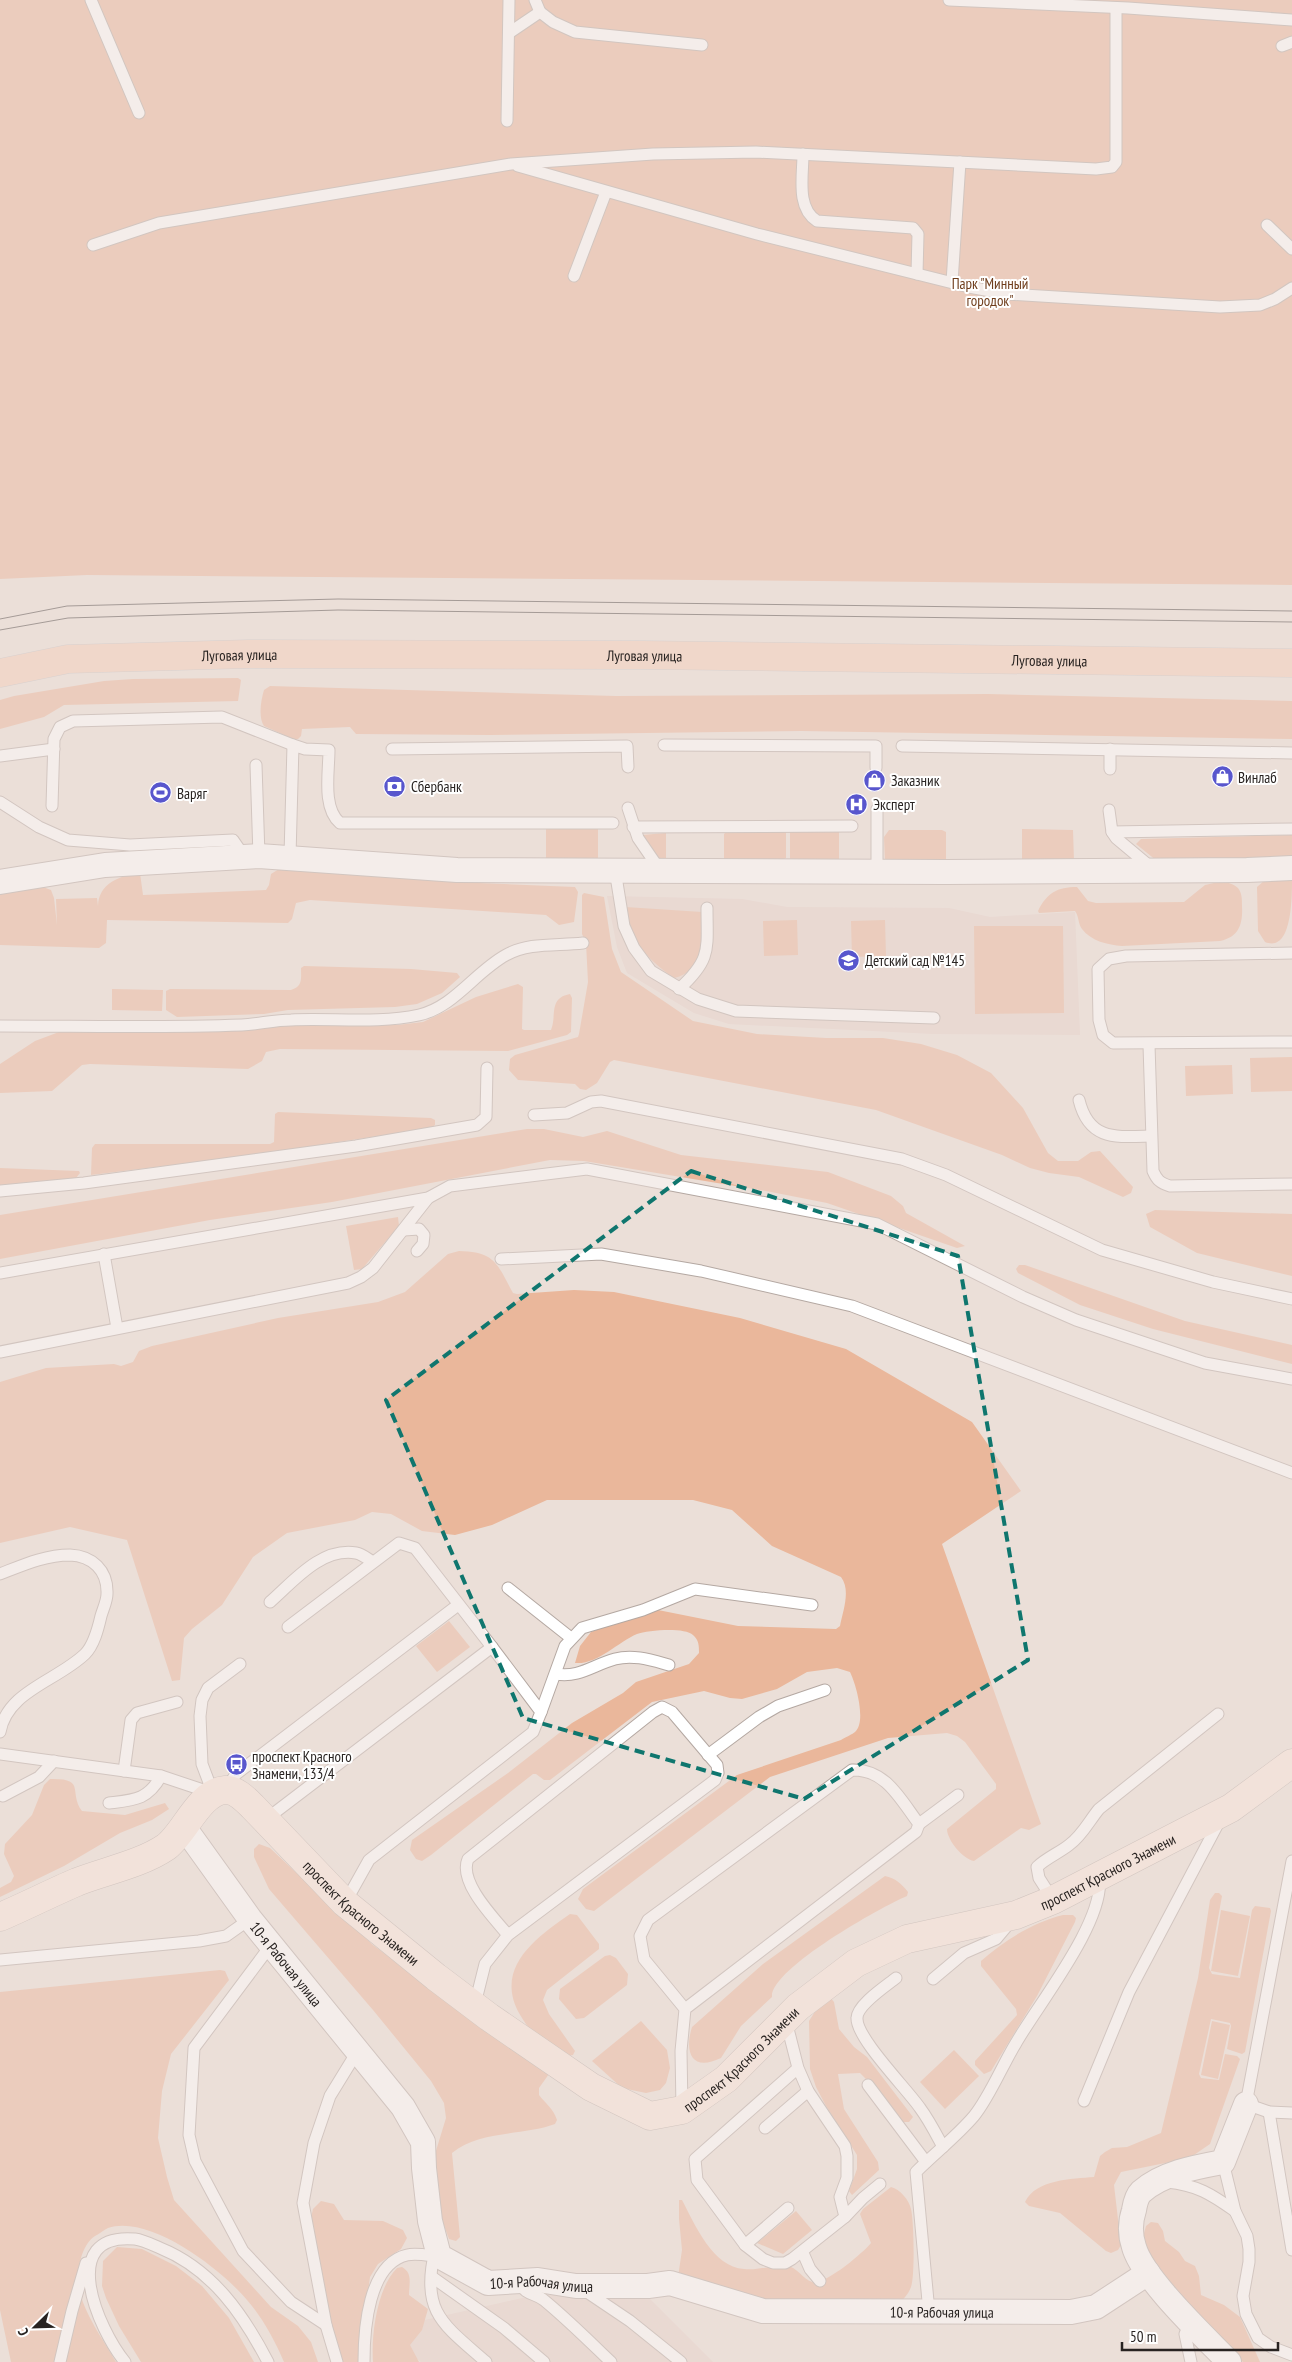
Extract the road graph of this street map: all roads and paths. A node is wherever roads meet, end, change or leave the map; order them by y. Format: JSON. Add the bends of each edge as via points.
{"nodes":[{"id":1,"x":91,"y":0,"type":"edge"},
{"id":2,"x":509,"y":0,"type":"edge"},
{"id":3,"x":535,"y":0,"type":"edge"},
{"id":4,"x":950,"y":0,"type":"edge"},
{"id":5,"x":962,"y":0,"type":"edge"},
{"id":6,"x":1124,"y":5,"type":"edge"},
{"id":7,"x":540,"y":12,"type":"junction"},
{"id":8,"x":1292,"y":20,"type":"edge"},
{"id":9,"x":509,"y":33,"type":"junction"},
{"id":10,"x":702,"y":45,"type":"dead end"},
{"id":11,"x":139,"y":114,"type":"dead end"},
{"id":12,"x":507,"y":121,"type":"dead end"},
{"id":13,"x":803,"y":154,"type":"junction"},
{"id":14,"x":960,"y":162,"type":"junction"},
{"id":15,"x":511,"y":164,"type":"junction"},
{"id":16,"x":606,"y":192,"type":"junction"},
{"id":17,"x":1267,"y":225,"type":"dead end"},
{"id":18,"x":92,"y":245,"type":"dead end"},
{"id":19,"x":1292,"y":250,"type":"edge"},
{"id":20,"x":917,"y":274,"type":"junction"},
{"id":21,"x":574,"y":276,"type":"dead end"},
{"id":22,"x":952,"y":282,"type":"junction"},
{"id":23,"x":1292,"y":288,"type":"edge"},
{"id":24,"x":1292,"y":663,"type":"edge"},
{"id":25,"x":0,"y":673,"type":"edge"},
{"id":26,"x":293,"y":745,"type":"junction"},
{"id":27,"x":664,"y":745,"type":"dead end"},
{"id":28,"x":902,"y":746,"type":"dead end"},
{"id":29,"x":54,"y":749,"type":"junction"},
{"id":30,"x":392,"y":749,"type":"dead end"},
{"id":31,"x":1110,"y":749,"type":"junction"},
{"id":32,"x":1292,"y":753,"type":"edge"},
{"id":33,"x":0,"y":756,"type":"edge"},
{"id":34,"x":256,"y":765,"type":"dead end"},
{"id":35,"x":628,"y":767,"type":"dead end"},
{"id":36,"x":876,"y":768,"type":"dead end"},
{"id":37,"x":1110,"y":769,"type":"dead end"},
{"id":38,"x":0,"y":802,"type":"edge"},
{"id":39,"x":52,"y":806,"type":"dead end"},
{"id":40,"x":628,"y":808,"type":"dead end"},
{"id":41,"x":877,"y":809,"type":"dead end"},
{"id":42,"x":1110,"y":810,"type":"dead end"},
{"id":43,"x":613,"y":823,"type":"dead end"},
{"id":44,"x":852,"y":826,"type":"dead end"},
{"id":45,"x":633,"y":827,"type":"junction"},
{"id":46,"x":1292,"y":829,"type":"edge"},
{"id":47,"x":1112,"y":832,"type":"junction"},
{"id":48,"x":252,"y":856,"type":"junction"},
{"id":49,"x":290,"y":856,"type":"junction"},
{"id":50,"x":1292,"y":868,"type":"edge"},
{"id":51,"x":616,"y":870,"type":"junction"},
{"id":52,"x":660,"y":870,"type":"junction"},
{"id":53,"x":877,"y":871,"type":"junction"},
{"id":54,"x":1154,"y":871,"type":"junction"},
{"id":55,"x":0,"y":882,"type":"edge"},
{"id":56,"x":707,"y":908,"type":"dead end"},
{"id":57,"x":583,"y":943,"type":"dead end"},
{"id":58,"x":1292,"y":953,"type":"edge"},
{"id":59,"x":679,"y":989,"type":"junction"},
{"id":60,"x":934,"y":1018,"type":"dead end"},
{"id":61,"x":0,"y":1026,"type":"edge"},
{"id":62,"x":1292,"y":1042,"type":"edge"},
{"id":63,"x":1149,"y":1044,"type":"junction"},
{"id":64,"x":487,"y":1068,"type":"dead end"},
{"id":65,"x":1079,"y":1100,"type":"dead end"},
{"id":66,"x":534,"y":1115,"type":"dead end"},
{"id":67,"x":1151,"y":1136,"type":"junction"},
{"id":68,"x":1292,"y":1184,"type":"edge"},
{"id":69,"x":0,"y":1191,"type":"edge"},
{"id":70,"x":428,"y":1198,"type":"junction"},
{"id":71,"x":404,"y":1230,"type":"junction"},
{"id":72,"x":417,"y":1251,"type":"dead end"},
{"id":73,"x":104,"y":1254,"type":"junction"},
{"id":74,"x":501,"y":1259,"type":"dead end"},
{"id":75,"x":0,"y":1273,"type":"edge"},
{"id":76,"x":1292,"y":1300,"type":"edge"},
{"id":77,"x":117,"y":1328,"type":"junction"},
{"id":78,"x":0,"y":1352,"type":"edge"},
{"id":79,"x":1292,"y":1379,"type":"edge"},
{"id":80,"x":1292,"y":1473,"type":"edge"},
{"id":81,"x":373,"y":1562,"type":"junction"},
{"id":82,"x":0,"y":1574,"type":"edge"},
{"id":83,"x":508,"y":1588,"type":"dead end"},
{"id":84,"x":270,"y":1602,"type":"dead end"},
{"id":85,"x":458,"y":1605,"type":"junction"},
{"id":86,"x":812,"y":1605,"type":"dead end"},
{"id":87,"x":288,"y":1627,"type":"dead end"},
{"id":88,"x":571,"y":1638,"type":"junction"},
{"id":89,"x":492,"y":1647,"type":"junction"},
{"id":90,"x":240,"y":1664,"type":"dead end"},
{"id":91,"x":669,"y":1665,"type":"dead end"},
{"id":92,"x":556,"y":1674,"type":"junction"},
{"id":93,"x":825,"y":1690,"type":"dead end"},
{"id":94,"x":177,"y":1702,"type":"dead end"},
{"id":95,"x":541,"y":1712,"type":"junction"},
{"id":96,"x":1218,"y":1714,"type":"dead end"},
{"id":97,"x":0,"y":1732,"type":"edge"},
{"id":98,"x":0,"y":1738,"type":"edge"},
{"id":99,"x":0,"y":1754,"type":"edge"},
{"id":100,"x":708,"y":1755,"type":"junction"},
{"id":101,"x":54,"y":1762,"type":"junction"},
{"id":102,"x":1292,"y":1764,"type":"edge"},
{"id":103,"x":124,"y":1771,"type":"junction"},
{"id":104,"x":161,"y":1776,"type":"junction"},
{"id":105,"x":226,"y":1792,"type":"junction"},
{"id":106,"x":958,"y":1795,"type":"dead end"},
{"id":107,"x":3,"y":1796,"type":"dead end"},
{"id":108,"x":108,"y":1803,"type":"dead end"},
{"id":109,"x":1222,"y":1813,"type":"junction"},
{"id":110,"x":265,"y":1820,"type":"junction"},
{"id":111,"x":918,"y":1824,"type":"junction"},
{"id":112,"x":184,"y":1827,"type":"junction"},
{"id":113,"x":1292,"y":1861,"type":"edge"},
{"id":114,"x":1098,"y":1876,"type":"junction"},
{"id":115,"x":1052,"y":1900,"type":"junction"},
{"id":116,"x":345,"y":1903,"type":"junction"},
{"id":117,"x":1016,"y":1915,"type":"junction"},
{"id":118,"x":0,"y":1917,"type":"edge"},
{"id":119,"x":250,"y":1919,"type":"junction"},
{"id":120,"x":508,"y":1935,"type":"junction"},
{"id":121,"x":271,"y":1945,"type":"junction"},
{"id":122,"x":0,"y":1960,"type":"edge"},
{"id":123,"x":896,"y":1978,"type":"dead end"},
{"id":124,"x":934,"y":1979,"type":"dead end"},
{"id":125,"x":474,"y":2006,"type":"junction"},
{"id":126,"x":684,"y":2009,"type":"junction"},
{"id":127,"x":786,"y":2020,"type":"junction"},
{"id":128,"x":357,"y":2052,"type":"junction"},
{"id":129,"x":798,"y":2068,"type":"junction"},
{"id":130,"x":868,"y":2085,"type":"dead end"},
{"id":131,"x":808,"y":2091,"type":"junction"},
{"id":132,"x":1084,"y":2101,"type":"dead end"},
{"id":133,"x":1246,"y":2104,"type":"junction"},
{"id":134,"x":682,"y":2110,"type":"junction"},
{"id":135,"x":1269,"y":2112,"type":"junction"},
{"id":136,"x":1292,"y":2113,"type":"edge"},
{"id":137,"x":765,"y":2128,"type":"dead end"},
{"id":138,"x":943,"y":2148,"type":"junction"},
{"id":139,"x":926,"y":2162,"type":"junction"},
{"id":140,"x":1223,"y":2162,"type":"junction"},
{"id":141,"x":1159,"y":2181,"type":"junction"},
{"id":142,"x":880,"y":2184,"type":"dead end"},
{"id":143,"x":788,"y":2208,"type":"dead end"},
{"id":144,"x":1235,"y":2211,"type":"junction"},
{"id":145,"x":845,"y":2217,"type":"junction"},
{"id":146,"x":745,"y":2245,"type":"junction"},
{"id":147,"x":1292,"y":2250,"type":"edge"},
{"id":148,"x":95,"y":2252,"type":"junction"},
{"id":149,"x":435,"y":2252,"type":"junction"},
{"id":150,"x":803,"y":2253,"type":"junction"},
{"id":151,"x":1148,"y":2273,"type":"junction"},
{"id":152,"x":432,"y":2277,"type":"junction"},
{"id":153,"x":820,"y":2281,"type":"dead end"},
{"id":154,"x":518,"y":2282,"type":"junction"},
{"id":155,"x":576,"y":2286,"type":"junction"},
{"id":156,"x":929,"y":2312,"type":"junction"},
{"id":157,"x":1190,"y":2322,"type":"junction"},
{"id":158,"x":326,"y":2325,"type":"junction"},
{"id":159,"x":1292,"y":2355,"type":"edge"},
{"id":160,"x":60,"y":2362,"type":"edge"},
{"id":161,"x":125,"y":2362,"type":"edge"},
{"id":162,"x":268,"y":2362,"type":"edge"},
{"id":163,"x":337,"y":2362,"type":"edge"},
{"id":164,"x":364,"y":2362,"type":"edge"},
{"id":165,"x":486,"y":2362,"type":"edge"},
{"id":166,"x":544,"y":2362,"type":"edge"},
{"id":167,"x":611,"y":2362,"type":"edge"},
{"id":168,"x":681,"y":2362,"type":"edge"},
{"id":169,"x":1191,"y":2362,"type":"edge"},
{"id":170,"x":1229,"y":2362,"type":"edge"}],
"edges":[{"from":1,"to":11,"type":"lane"},
{"from":2,"to":9,"type":"lane"},
{"from":3,"to":7,"type":"lane"},
{"from":4,"to":5,"type":"lane"},
{"from":5,"to":6,"type":"lane"},
{"from":6,"to":8,"type":"lane"},
{"from":6,"to":14,"type":"lane","via":[[1116,162],[1112,167],[1096,169]]},
{"from":7,"to":9,"type":"lane"},
{"from":7,"to":10,"type":"lane","via":[[575,32]]},
{"from":9,"to":12,"type":"lane"},
{"from":13,"to":14,"type":"lane"},
{"from":13,"to":15,"type":"lane","via":[[654,154]]},
{"from":13,"to":20,"type":"lane","via":[[803,203],[808,216],[817,221],[913,228],[918,234]]},
{"from":14,"to":22,"type":"lane"},
{"from":15,"to":16,"type":"lane"},
{"from":15,"to":18,"type":"lane","via":[[159,223]]},
{"from":16,"to":20,"type":"lane"},
{"from":16,"to":21,"type":"lane"},
{"from":17,"to":19,"type":"lane"},
{"from":20,"to":22,"type":"lane"},
{"from":22,"to":23,"type":"lane","via":[[1006,294],[1220,307],[1260,305]]},
{"from":24,"to":25,"type":"main road","name":"Луговая улица","via":[[641,654],[250,654],[68,660]]},
{"from":26,"to":29,"type":"lane","via":[[222,717],[73,721],[60,727],[54,739]]},
{"from":26,"to":43,"type":"lane","via":[[329,750],[329,808],[340,823]]},
{"from":26,"to":49,"type":"lane"},
{"from":27,"to":36,"type":"lane","via":[[876,746]]},
{"from":28,"to":31,"type":"lane"},
{"from":29,"to":33,"type":"lane"},
{"from":29,"to":39,"type":"lane"},
{"from":30,"to":35,"type":"lane","via":[[627,746]]},
{"from":31,"to":32,"type":"lane"},
{"from":31,"to":37,"type":"lane"},
{"from":34,"to":48,"type":"lane"},
{"from":38,"to":48,"type":"lane","via":[[39,827],[68,840],[130,845],[233,840]]},
{"from":40,"to":45,"type":"lane"},
{"from":41,"to":53,"type":"lane"},
{"from":42,"to":47,"type":"lane"},
{"from":44,"to":45,"type":"lane"},
{"from":45,"to":52,"type":"lane"},
{"from":46,"to":47,"type":"lane"},
{"from":47,"to":54,"type":"lane"},
{"from":48,"to":49,"type":"street"},
{"from":48,"to":55,"type":"street","via":[[105,865]]},
{"from":49,"to":51,"type":"street","via":[[457,870]]},
{"from":50,"to":54,"type":"street"},
{"from":51,"to":52,"type":"street"},
{"from":51,"to":59,"type":"lane","via":[[628,936],[651,971]]},
{"from":52,"to":53,"type":"street"},
{"from":53,"to":54,"type":"street"},
{"from":56,"to":59,"type":"lane","via":[[707,952],[696,973]]},
{"from":57,"to":61,"type":"lane","via":[[517,950],[487,968],[446,1003],[421,1015],[397,1019],[288,1020],[189,1026]]},
{"from":58,"to":63,"type":"lane","via":[[1109,959],[1098,969],[1099,1020],[1103,1035],[1113,1043]]},
{"from":59,"to":60,"type":"lane","via":[[736,1011]]},
{"from":62,"to":63,"type":"lane"},
{"from":63,"to":67,"type":"lane"},
{"from":64,"to":69,"type":"lane","via":[[486,1117],[477,1126],[356,1146],[84,1183]]},
{"from":65,"to":67,"type":"lane","via":[[1083,1116],[1097,1130],[1108,1135]]},
{"from":66,"to":76,"type":"lane","via":[[567,1113],[601,1100],[886,1155],[946,1176],[1102,1250],[1213,1282]]},
{"from":67,"to":68,"type":"lane","via":[[1153,1171],[1162,1184]]},
{"from":70,"to":71,"type":"lane"},
{"from":70,"to":73,"type":"lane"},
{"from":70,"to":79,"type":"lane","via":[[450,1186],[587,1169],[877,1224],[1076,1320],[1205,1363]]},
{"from":71,"to":72,"type":"lane","via":[[419,1229],[424,1235],[423,1244]]},
{"from":71,"to":77,"type":"lane","via":[[372,1268],[348,1283]]},
{"from":73,"to":75,"type":"lane"},
{"from":73,"to":77,"type":"lane"},
{"from":74,"to":80,"type":"lane","via":[[601,1254],[701,1271],[852,1306]]},
{"from":77,"to":78,"type":"lane"},
{"from":81,"to":84,"type":"lane","via":[[358,1553],[331,1555],[306,1570]]},
{"from":81,"to":85,"type":"lane","via":[[399,1543],[415,1548]]},
{"from":81,"to":87,"type":"lane"},
{"from":82,"to":97,"type":"lane","via":[[57,1555],[79,1556],[96,1563],[107,1595],[97,1633],[86,1653],[19,1699],[2,1720]]},
{"from":83,"to":88,"type":"lane"},
{"from":85,"to":89,"type":"lane"},
{"from":85,"to":105,"type":"lane","via":[[236,1774]]},
{"from":86,"to":88,"type":"lane","via":[[695,1590],[644,1610],[582,1628]]},
{"from":88,"to":92,"type":"lane","via":[[561,1655]]},
{"from":89,"to":95,"type":"lane"},
{"from":89,"to":110,"type":"lane"},
{"from":90,"to":105,"type":"lane","via":[[208,1688],[200,1716],[202,1764]]},
{"from":91,"to":92,"type":"lane","via":[[639,1657],[616,1658],[581,1674]]},
{"from":92,"to":95,"type":"lane"},
{"from":93,"to":100,"type":"lane","via":[[778,1706]]},
{"from":94,"to":103,"type":"lane","via":[[137,1713],[130,1720]]},
{"from":95,"to":116,"type":"lane","via":[[533,1732],[369,1860]]},
{"from":96,"to":115,"type":"lane","via":[[1099,1809],[1081,1834],[1037,1867],[1039,1878]]},
{"from":98,"to":99,"type":"lane"},
{"from":99,"to":101,"type":"lane"},
{"from":100,"to":120,"type":"lane","via":[[716,1765],[718,1773],[715,1780]]},
{"from":100,"to":120,"type":"lane","via":[[672,1712],[662,1707],[468,1859],[466,1872],[470,1885]]},
{"from":101,"to":103,"type":"lane"},
{"from":101,"to":107,"type":"lane","via":[[39,1777]]},
{"from":102,"to":109,"type":"main road","name":"проспект Красного Знамени"},
{"from":103,"to":104,"type":"lane"},
{"from":104,"to":105,"type":"lane"},
{"from":104,"to":108,"type":"lane","via":[[155,1787],[135,1800]]},
{"from":105,"to":110,"type":"main road","name":"проспект Красного Знамени"},
{"from":105,"to":112,"type":"main road","via":[[196,1809]]},
{"from":106,"to":111,"type":"lane"},
{"from":109,"to":114,"type":"main road","name":"проспект Красного Знамени"},
{"from":109,"to":132,"type":"lane","via":[[1129,1992]]},
{"from":110,"to":116,"type":"main road","name":"проспект Красного Знамени"},
{"from":111,"to":126,"type":"lane","via":[[916,1832]]},
{"from":111,"to":126,"type":"lane","via":[[886,1780],[874,1772],[852,1770],[648,1920],[640,1936],[644,1959]]},
{"from":112,"to":118,"type":"main road","via":[[173,1841],[156,1853],[76,1883]]},
{"from":112,"to":119,"type":"street","name":"10-я Рабочая улица"},
{"from":113,"to":133,"type":"lane"},
{"from":114,"to":115,"type":"main road","name":"проспект Красного Знамени"},
{"from":114,"to":138,"type":"lane","via":[[1100,1886],[1096,1904],[1055,1982],[975,2115]]},
{"from":115,"to":117,"type":"main road","name":"проспект Красного Знамени"},
{"from":116,"to":125,"type":"main road","name":"проспект Красного Знамени"},
{"from":117,"to":124,"type":"lane","via":[[996,1938],[964,1953]]},
{"from":117,"to":127,"type":"main road","name":"проспект Красного Знамени","via":[[907,1940],[856,1963],[812,1994]]},
{"from":119,"to":121,"type":"street","name":"10-я Рабочая улица"},
{"from":119,"to":122,"type":"lane","via":[[226,1936],[199,1942]]},
{"from":120,"to":125,"type":"lane","via":[[485,1964]]},
{"from":121,"to":128,"type":"street","name":"10-я Рабочая улица"},
{"from":121,"to":158,"type":"lane","via":[[194,2048],[189,2135],[195,2161],[244,2251],[291,2302]]},
{"from":123,"to":138,"type":"lane","via":[[871,1997],[858,2012],[857,2023],[868,2044],[921,2108]]},
{"from":125,"to":134,"type":"main road","name":"проспект Красного Знамени","via":[[591,2087],[626,2106],[650,2116]]},
{"from":126,"to":134,"type":"lane"},
{"from":127,"to":129,"type":"lane"},
{"from":127,"to":134,"type":"main road","name":"проспект Красного Знамени","via":[[726,2078]]},
{"from":128,"to":149,"type":"street","name":"10-я Рабочая улица","via":[[403,2107],[423,2142]]},
{"from":128,"to":158,"type":"lane","via":[[330,2096],[314,2143],[303,2203]]},
{"from":129,"to":131,"type":"lane"},
{"from":129,"to":146,"type":"lane","via":[[695,2159],[697,2180]]},
{"from":130,"to":139,"type":"lane"},
{"from":131,"to":137,"type":"lane"},
{"from":131,"to":145,"type":"lane","via":[[845,2146],[848,2156],[847,2178],[840,2197]]},
{"from":133,"to":135,"type":"lane"},
{"from":133,"to":140,"type":"street"},
{"from":135,"to":136,"type":"lane"},
{"from":135,"to":147,"type":"lane"},
{"from":138,"to":139,"type":"lane"},
{"from":139,"to":156,"type":"lane","via":[[916,2172],[916,2181]]},
{"from":140,"to":141,"type":"street","via":[[1194,2168]]},
{"from":140,"to":144,"type":"lane"},
{"from":141,"to":144,"type":"lane","via":[[1188,2184],[1210,2193]]},
{"from":141,"to":151,"type":"street","via":[[1140,2193],[1130,2224],[1134,2248]]},
{"from":142,"to":145,"type":"lane"},
{"from":143,"to":146,"type":"lane"},
{"from":144,"to":159,"type":"lane","via":[[1247,2236],[1249,2249],[1243,2296],[1246,2314],[1258,2338]]},
{"from":145,"to":150,"type":"lane"},
{"from":146,"to":150,"type":"lane","via":[[773,2263],[784,2263]]},
{"from":148,"to":160,"type":"lane","via":[[84,2266]]},
{"from":148,"to":161,"type":"lane","via":[[88,2269],[90,2291],[98,2316]]},
{"from":148,"to":162,"type":"lane","via":[[109,2240],[136,2239],[179,2256],[211,2278],[245,2323]]},
{"from":149,"to":152,"type":"lane"},
{"from":149,"to":154,"type":"street","name":"10-я Рабочая улица","via":[[488,2283]]},
{"from":149,"to":164,"type":"lane","via":[[407,2255],[388,2265],[377,2279],[368,2314]]},
{"from":150,"to":153,"type":"lane"},
{"from":151,"to":156,"type":"street","name":"10-я Рабочая улица","via":[[1096,2307],[1071,2312]]},
{"from":151,"to":157,"type":"street"},
{"from":152,"to":165,"type":"lane","via":[[434,2308],[441,2322]]},
{"from":152,"to":166,"type":"lane","via":[[504,2328]]},
{"from":154,"to":155,"type":"street","name":"10-я Рабочая улица","via":[[538,2280]]},
{"from":154,"to":167,"type":"lane","via":[[529,2295],[542,2298],[559,2312]]},
{"from":155,"to":156,"type":"street","name":"10-я Рабочая улица","via":[[670,2283],[763,2310]]},
{"from":155,"to":168,"type":"lane","via":[[630,2321]]},
{"from":157,"to":169,"type":"lane","via":[[1186,2334]]},
{"from":157,"to":170,"type":"street"},
{"from":158,"to":163,"type":"lane"}]}
